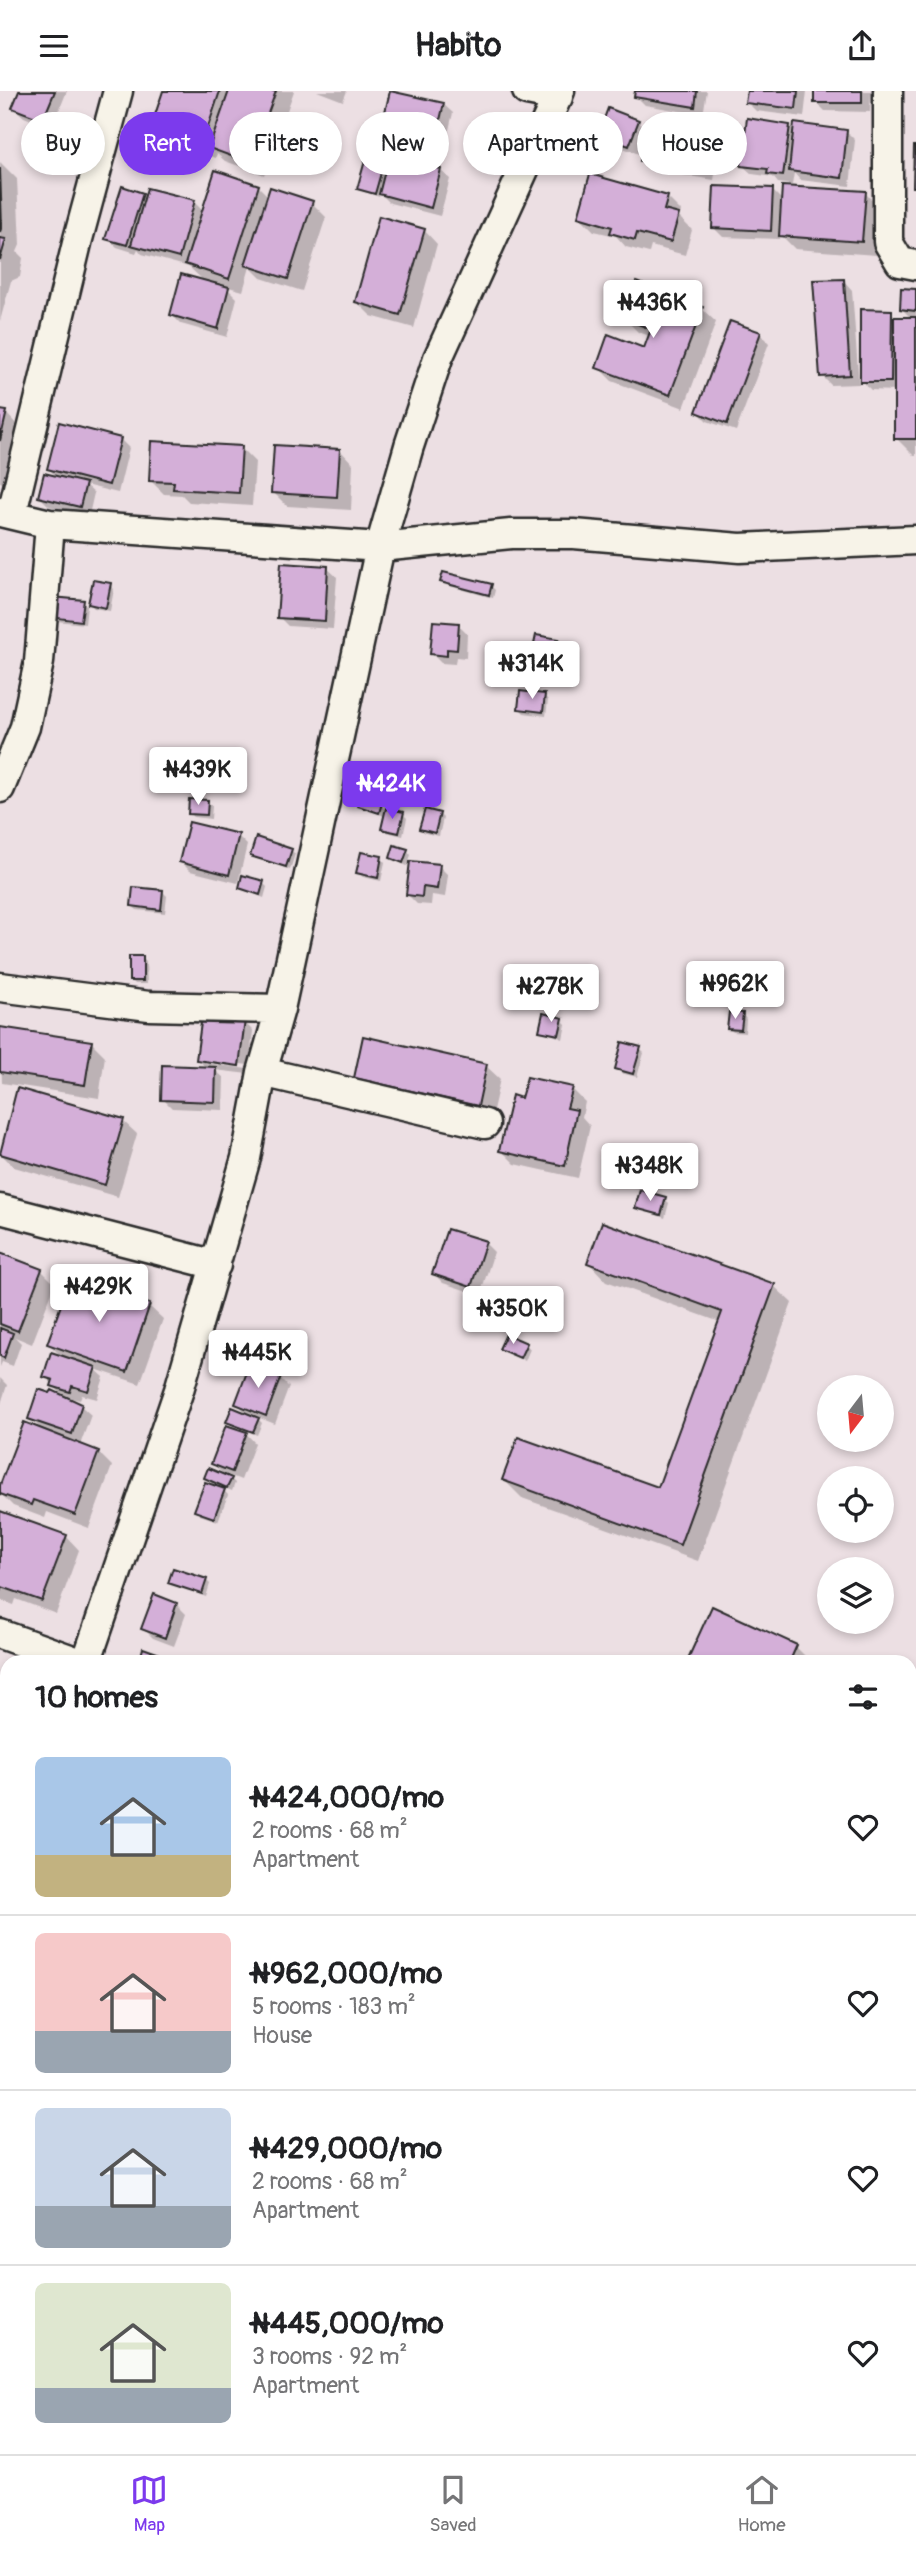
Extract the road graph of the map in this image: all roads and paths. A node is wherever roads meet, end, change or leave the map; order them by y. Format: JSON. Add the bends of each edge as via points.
{"nodes":[{"id":1,"x":118,"y":91,"type":"edge"},
{"id":2,"x":527,"y":91,"type":"edge"},
{"id":3,"x":888,"y":91,"type":"edge"},
{"id":4,"x":559,"y":94,"type":"edge"},
{"id":5,"x":916,"y":265,"type":"edge"},
{"id":6,"x":6,"y":512,"type":"edge"},
{"id":7,"x":50,"y":524,"type":"junction"},
{"id":8,"x":916,"y":540,"type":"edge"},
{"id":9,"x":380,"y":547,"type":"junction"},
{"id":10,"x":0,"y":788,"type":"edge"},
{"id":11,"x":0,"y":987,"type":"edge"},
{"id":12,"x":280,"y":1009,"type":"junction"},
{"id":13,"x":262,"y":1072,"type":"junction"},
{"id":14,"x":485,"y":1124,"type":"dead end"},
{"id":15,"x":0,"y":1209,"type":"edge"},
{"id":16,"x":216,"y":1265,"type":"junction"},
{"id":17,"x":0,"y":1634,"type":"edge"},
{"id":18,"x":59,"y":1655,"type":"edge"},
{"id":19,"x":89,"y":1655,"type":"edge"}],
"edges":[{"from":1,"to":6,"type":"street"},
{"from":2,"to":4,"type":"street"},
{"from":3,"to":5,"type":"street","via":[[888,242],[900,262]]},
{"from":4,"to":9,"type":"street","via":[[438,358]]},
{"from":6,"to":7,"type":"street"},
{"from":7,"to":9,"type":"street"},
{"from":7,"to":10,"type":"street","via":[[39,662],[25,727]]},
{"from":8,"to":9,"type":"street","via":[[740,548],[574,534],[511,534]]},
{"from":9,"to":12,"type":"street"},
{"from":11,"to":12,"type":"street","via":[[149,1006]]},
{"from":12,"to":13,"type":"street"},
{"from":13,"to":14,"type":"street"},
{"from":13,"to":16,"type":"street","via":[[246,1158]]},
{"from":15,"to":16,"type":"street"},
{"from":16,"to":19,"type":"street","via":[[179,1390]]},
{"from":17,"to":18,"type":"street"}]}
